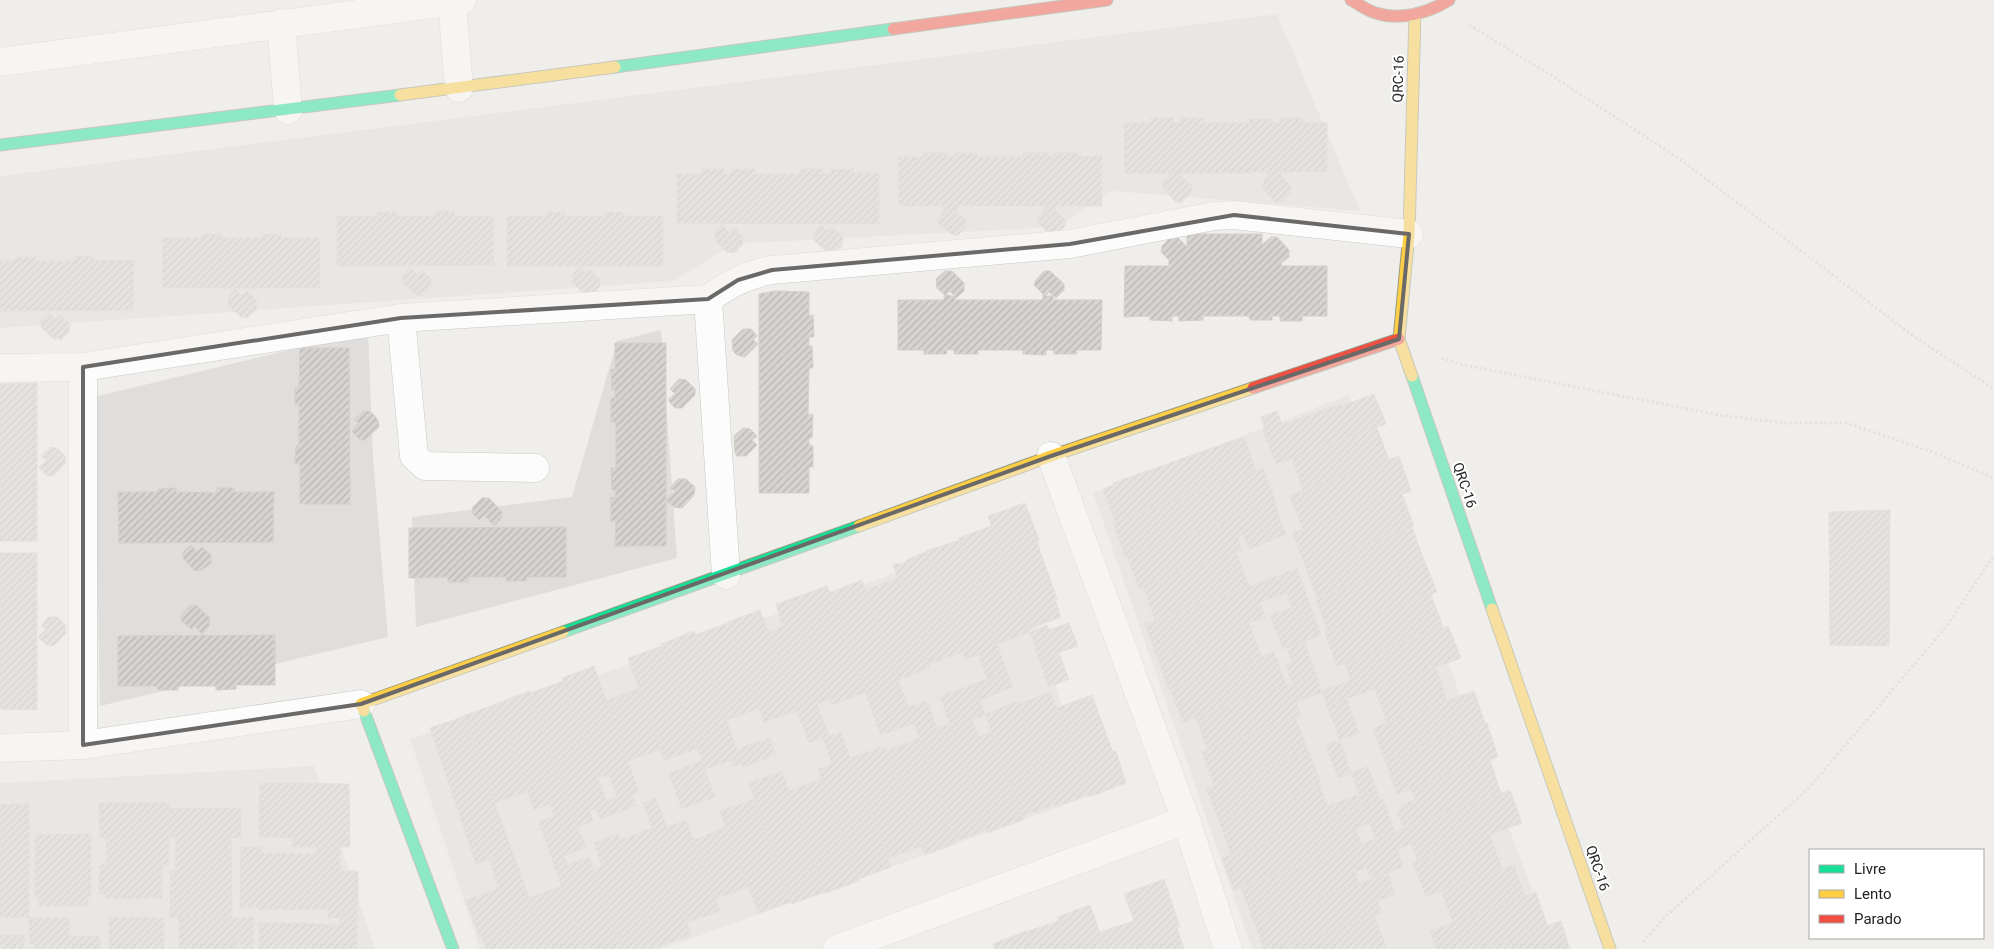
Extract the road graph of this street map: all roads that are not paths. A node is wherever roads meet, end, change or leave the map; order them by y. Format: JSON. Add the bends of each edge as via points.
{"nodes":[{"id":1,"x":1107,"y":0,"type":"edge"},
{"id":2,"x":1351,"y":0,"type":"edge"},
{"id":3,"x":1449,"y":0,"type":"edge"},
{"id":4,"x":457,"y":1,"type":"edge"},
{"id":5,"x":1415,"y":14,"type":"junction"},
{"id":6,"x":282,"y":23,"type":"junction"},
{"id":7,"x":0,"y":62,"type":"edge"},
{"id":8,"x":459,"y":88,"type":"junction"},
{"id":9,"x":288,"y":110,"type":"junction"},
{"id":10,"x":0,"y":145,"type":"edge"},
{"id":11,"x":1409,"y":234,"type":"junction"},
{"id":12,"x":708,"y":299,"type":"junction"},
{"id":13,"x":401,"y":318,"type":"junction"},
{"id":14,"x":1398,"y":339,"type":"junction"},
{"id":15,"x":83,"y":367,"type":"junction"},
{"id":16,"x":0,"y":368,"type":"edge"},
{"id":17,"x":1051,"y":456,"type":"junction"},
{"id":18,"x":535,"y":468,"type":"dead end"},
{"id":19,"x":726,"y":575,"type":"junction"},
{"id":20,"x":361,"y":704,"type":"junction"},
{"id":21,"x":83,"y":745,"type":"junction"},
{"id":22,"x":0,"y":748,"type":"edge"},
{"id":23,"x":1186,"y":820,"type":"junction"},
{"id":24,"x":453,"y":949,"type":"edge"},
{"id":25,"x":837,"y":949,"type":"edge"},
{"id":26,"x":1228,"y":949,"type":"edge"},
{"id":27,"x":1610,"y":949,"type":"edge"}],
"edges":[{"from":1,"to":8,"type":"street"},
{"from":2,"to":5,"type":"street","via":[[1375,13]]},
{"from":3,"to":5,"type":"street","via":[[1439,7]]},
{"from":4,"to":6,"type":"street"},
{"from":4,"to":8,"type":"street"},
{"from":5,"to":11,"type":"street","name":"QRC-16"},
{"from":6,"to":7,"type":"street"},
{"from":6,"to":9,"type":"street"},
{"from":8,"to":9,"type":"street"},
{"from":9,"to":10,"type":"street"},
{"from":11,"to":12,"type":"street","via":[[1234,215],[1214,216],[1070,244],[772,270],[738,280]]},
{"from":11,"to":14,"type":"street","name":"QRC-16"},
{"from":12,"to":13,"type":"street"},
{"from":12,"to":19,"type":"street"},
{"from":13,"to":15,"type":"street"},
{"from":13,"to":18,"type":"street","via":[[414,456],[417,460],[425,466]]},
{"from":14,"to":17,"type":"street"},
{"from":14,"to":27,"type":"street","name":"QRC-16"},
{"from":15,"to":16,"type":"street"},
{"from":15,"to":21,"type":"street"},
{"from":17,"to":19,"type":"street"},
{"from":17,"to":23,"type":"street"},
{"from":19,"to":20,"type":"street"},
{"from":20,"to":21,"type":"street"},
{"from":20,"to":24,"type":"street"},
{"from":21,"to":22,"type":"street"},
{"from":23,"to":25,"type":"street"},
{"from":23,"to":26,"type":"street"}]}
